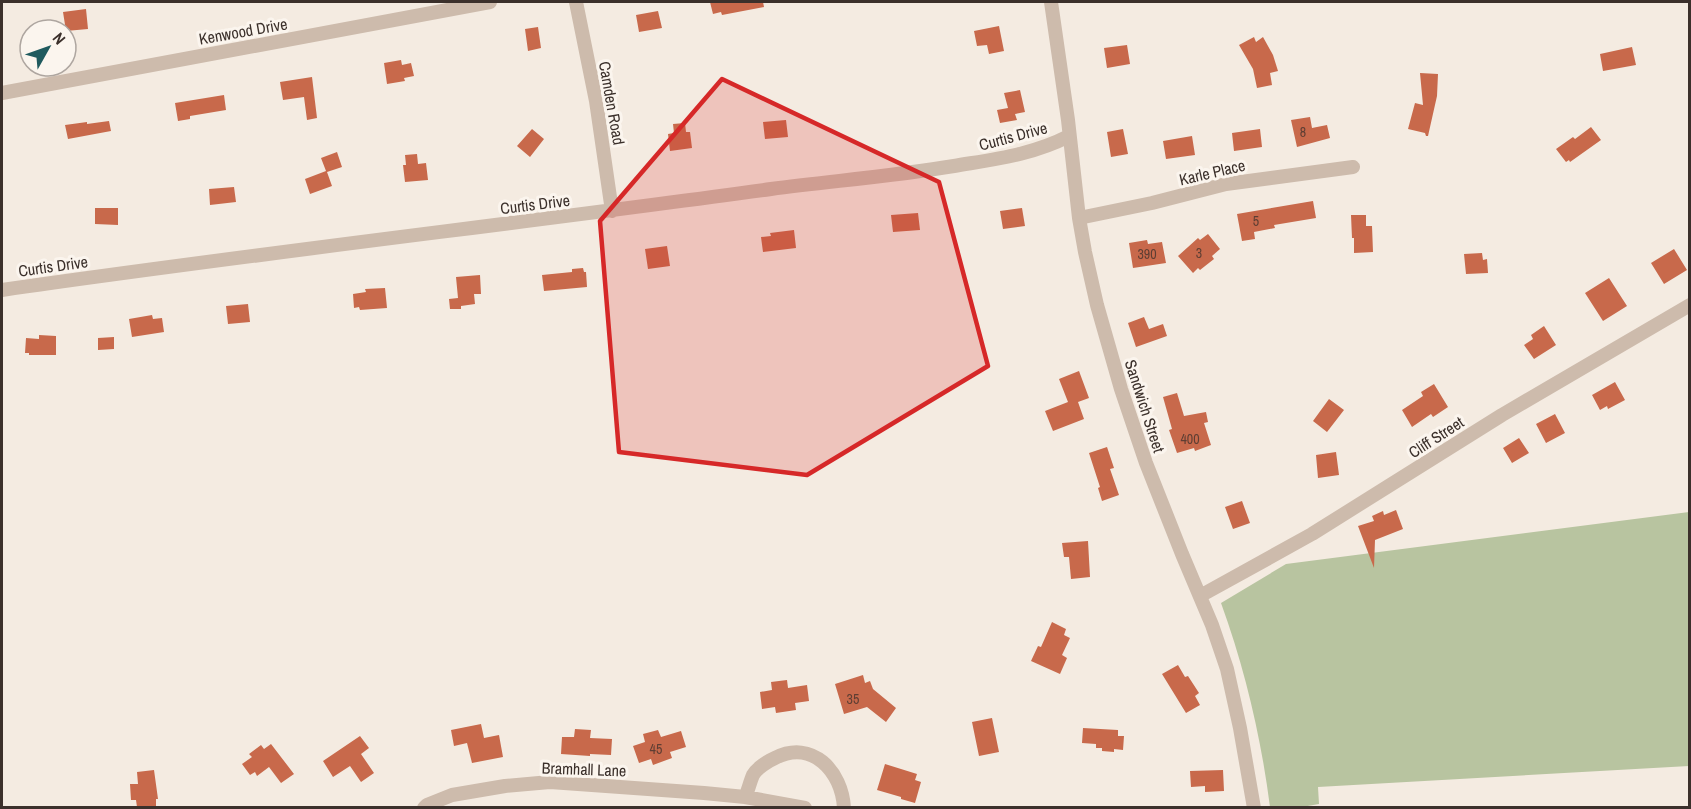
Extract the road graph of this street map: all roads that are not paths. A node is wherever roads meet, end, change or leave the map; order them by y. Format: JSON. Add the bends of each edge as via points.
{"nodes":[{"id":1,"x":490,"y":2,"type":"edge"},
{"id":2,"x":576,"y":2,"type":"edge"},
{"id":3,"x":1051,"y":2,"type":"edge"},
{"id":4,"x":2,"y":93,"type":"edge"},
{"id":5,"x":1069,"y":136,"type":"junction"},
{"id":6,"x":1353,"y":167,"type":"dead end"},
{"id":7,"x":612,"y":211,"type":"junction"},
{"id":8,"x":1079,"y":218,"type":"junction"},
{"id":9,"x":2,"y":290,"type":"edge"},
{"id":10,"x":1689,"y":305,"type":"edge"},
{"id":11,"x":1200,"y":596,"type":"junction"},
{"id":12,"x":745,"y":797,"type":"junction"},
{"id":13,"x":424,"y":807,"type":"edge"},
{"id":14,"x":805,"y":807,"type":"edge"},
{"id":15,"x":844,"y":807,"type":"edge"},
{"id":16,"x":1254,"y":807,"type":"edge"}],
"edges":[{"from":1,"to":4,"type":"street","name":"Kenwood Drive"},
{"from":2,"to":7,"type":"street","name":"Camden Road"},
{"from":3,"to":5,"type":"street","name":"Sandwich Street"},
{"from":5,"to":7,"type":"street","name":"Curtis Drive","via":[[1048,147],[1007,157],[911,173]]},
{"from":5,"to":8,"type":"street","name":"Sandwich Street"},
{"from":6,"to":8,"type":"street","name":"Karle Place","via":[[1226,184]]},
{"from":7,"to":9,"type":"street","name":"Curtis Drive"},
{"from":8,"to":11,"type":"street","name":"Sandwich Street","via":[[1103,325],[1128,411]]},
{"from":10,"to":11,"type":"street","name":"Cliff Street","via":[[1502,415],[1312,534]]},
{"from":11,"to":16,"type":"street","name":"Sandwich Street","via":[[1230,682]]},
{"from":12,"to":13,"type":"street","name":"Bramhall Lane","via":[[550,782],[452,795]]},
{"from":12,"to":14,"type":"street","name":"Bramhall Lane"},
{"from":12,"to":15,"type":"street","via":[[754,774],[770,760],[785,753],[809,754],[825,763],[838,781]]}]}
